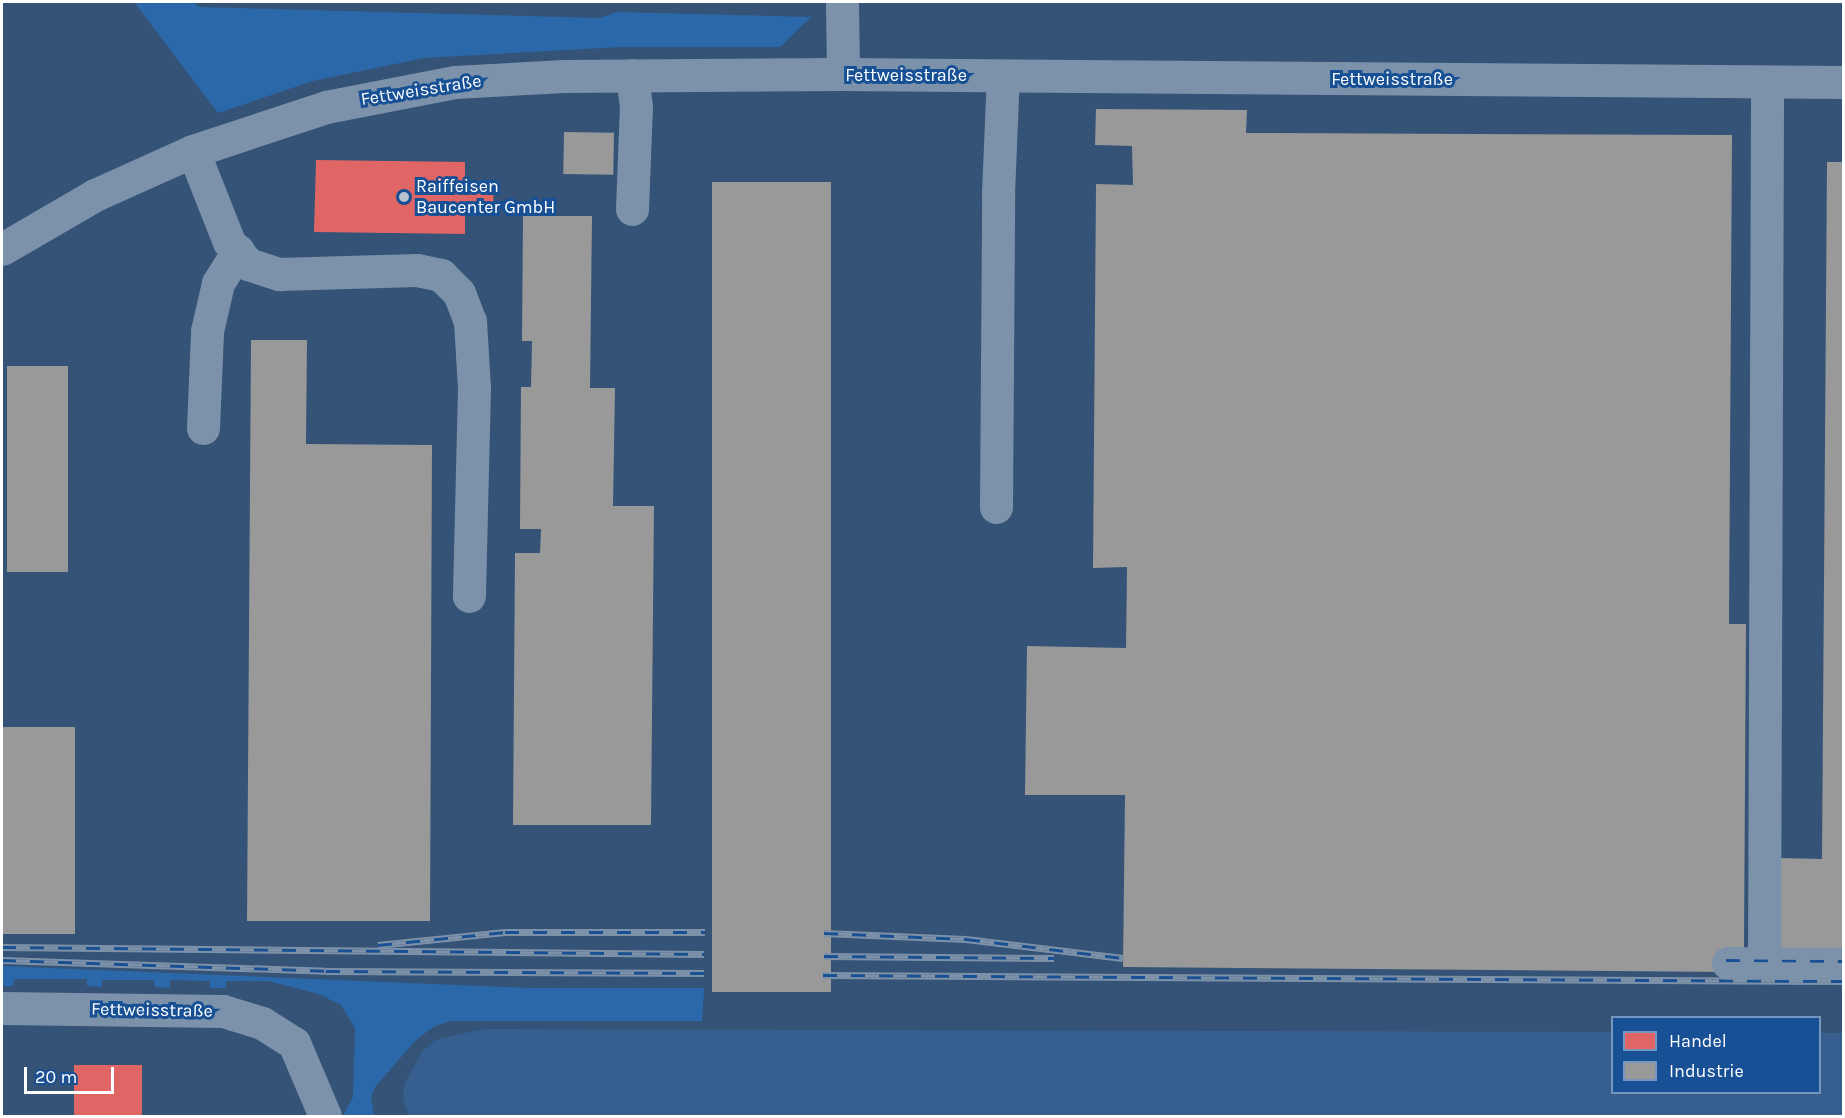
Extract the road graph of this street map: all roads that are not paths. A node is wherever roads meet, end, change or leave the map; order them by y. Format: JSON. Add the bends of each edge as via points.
{"nodes":[{"id":1,"x":842,"y":2,"type":"edge"},
{"id":2,"x":843,"y":74,"type":"junction"},
{"id":3,"x":632,"y":75,"type":"junction"},
{"id":4,"x":1003,"y":76,"type":"junction"},
{"id":5,"x":1767,"y":82,"type":"junction"},
{"id":6,"x":1844,"y":82,"type":"edge"},
{"id":7,"x":193,"y":151,"type":"junction"},
{"id":8,"x":632,"y":209,"type":"dead end"},
{"id":9,"x":2,"y":249,"type":"edge"},
{"id":10,"x":238,"y":251,"type":"junction"},
{"id":11,"x":203,"y":428,"type":"dead end"},
{"id":12,"x":996,"y":507,"type":"dead end"},
{"id":13,"x":469,"y":596,"type":"dead end"},
{"id":14,"x":1728,"y":963,"type":"dead end"},
{"id":15,"x":1764,"y":963,"type":"junction"},
{"id":16,"x":1844,"y":964,"type":"edge"},
{"id":17,"x":2,"y":1008,"type":"edge"},
{"id":18,"x":325,"y":1116,"type":"edge"}],
"edges":[{"from":1,"to":2,"type":"street"},
{"from":2,"to":3,"type":"street","name":"Fettweisstraße"},
{"from":2,"to":4,"type":"street","name":"Fettweisstraße"},
{"from":3,"to":7,"type":"street","name":"Fettweisstraße","via":[[455,82],[385,94],[270,123]]},
{"from":3,"to":8,"type":"street","via":[[636,107]]},
{"from":4,"to":5,"type":"street","name":"Fettweisstraße"},
{"from":4,"to":12,"type":"street","via":[[998,193]]},
{"from":5,"to":6,"type":"street","name":"Fettweisstraße"},
{"from":5,"to":15,"type":"street"},
{"from":7,"to":9,"type":"street","name":"Fettweisstraße","via":[[95,195]]},
{"from":7,"to":10,"type":"street","via":[[214,208]]},
{"from":10,"to":11,"type":"street","via":[[218,283],[207,331]]},
{"from":10,"to":13,"type":"street","via":[[248,264],[279,274],[417,270],[441,275],[459,293],[470,321],[474,388]]},
{"from":14,"to":15,"type":"street"},
{"from":15,"to":16,"type":"street"},
{"from":17,"to":18,"type":"street","name":"Fettweisstraße","via":[[223,1011],[262,1023],[294,1043]]}]}
